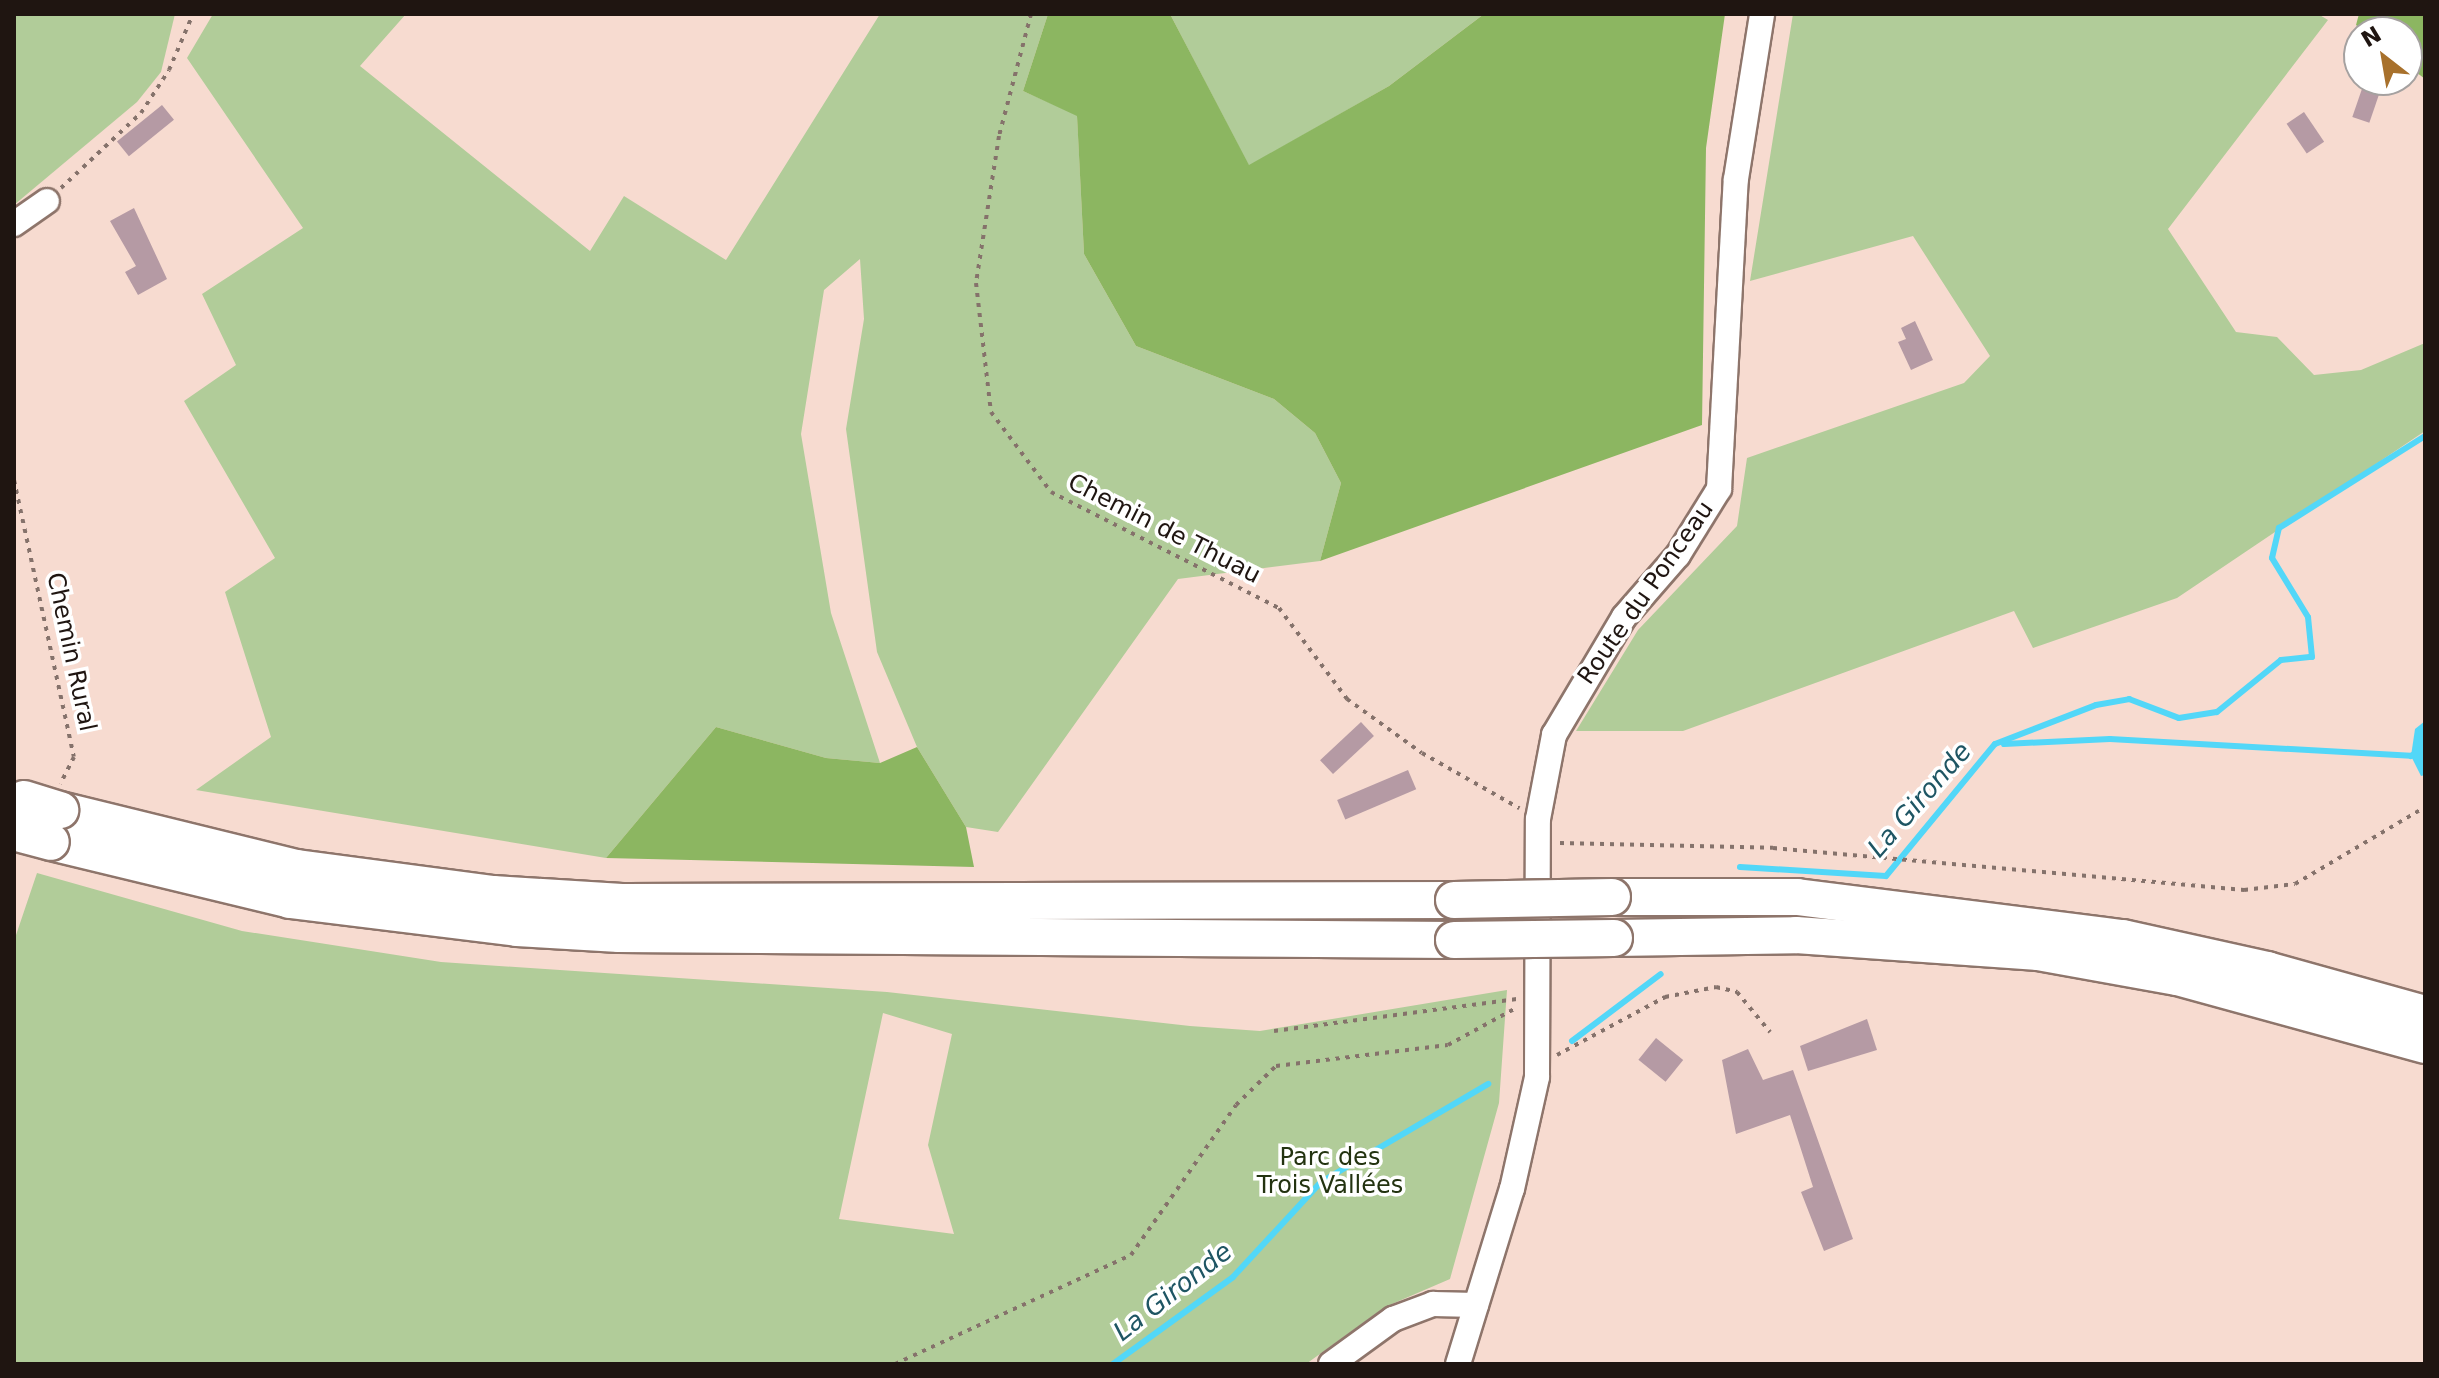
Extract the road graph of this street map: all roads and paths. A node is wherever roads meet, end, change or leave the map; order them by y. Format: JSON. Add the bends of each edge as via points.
{"nodes":[{"id":1,"x":193,"y":14,"type":"edge"},
{"id":2,"x":1031,"y":14,"type":"edge"},
{"id":3,"x":1762,"y":14,"type":"edge"},
{"id":4,"x":47,"y":201,"type":"joint"},
{"id":5,"x":14,"y":224,"type":"edge"},
{"id":6,"x":14,"y":480,"type":"edge"},
{"id":7,"x":2425,"y":807,"type":"edge"},
{"id":8,"x":33,"y":816,"type":"edge"},
{"id":9,"x":1538,"y":819,"type":"junction"},
{"id":10,"x":1537,"y":844,"type":"junction"},
{"id":11,"x":1540,"y":996,"type":"junction"},
{"id":12,"x":2425,"y":1014,"type":"edge"},
{"id":13,"x":1274,"y":1031,"type":"dead end"},
{"id":14,"x":1770,"y":1032,"type":"dead end"},
{"id":15,"x":2425,"y":1045,"type":"edge"},
{"id":16,"x":1537,"y":1066,"type":"junction"},
{"id":17,"x":1476,"y":1305,"type":"junction"},
{"id":18,"x":895,"y":1364,"type":"edge"},
{"id":19,"x":1331,"y":1364,"type":"edge"},
{"id":20,"x":1458,"y":1364,"type":"edge"}],
"edges":[{"from":1,"to":4,"type":"path","via":[[169,70],[141,113]]},
{"from":2,"to":9,"type":"path","name":"Chemin de Thuau","via":[[999,136],[976,283],[991,412],[1051,492],[1279,608],[1347,699],[1422,753]]},
{"from":3,"to":9,"type":"street","name":"Route du Ponceau","via":[[1736,179],[1719,489],[1703,522],[1624,617],[1586,674],[1554,735]]},
{"from":4,"to":5,"type":"street"},
{"from":6,"to":8,"type":"path","name":"Chemin Rural","via":[[74,757]]},
{"from":7,"to":10,"type":"path","via":[[2295,884],[2244,890],[1773,848]]},
{"from":8,"to":12,"type":"highway","bridge":true,"via":[[297,868],[507,895],[637,902],[1797,897],[2123,938],[2253,966]]},
{"from":8,"to":15,"type":"highway","bridge":true,"via":[[290,900],[517,928],[619,934],[1454,940],[1796,935],[2038,952],[2177,977]]},
{"from":9,"to":10,"type":"street","name":"Route du Ponceau"},
{"from":10,"to":11,"type":"street","name":"Route du Ponceau"},
{"from":11,"to":13,"type":"path"},
{"from":11,"to":16,"type":"street","name":"Route du Ponceau"},
{"from":11,"to":18,"type":"path","via":[[1448,1045],[1276,1066],[1236,1105],[1131,1255]]},
{"from":14,"to":16,"type":"path","via":[[1737,992],[1716,987],[1665,997]]},
{"from":16,"to":17,"type":"street","name":"Route du Ponceau","via":[[1512,1189]]},
{"from":17,"to":19,"type":"street","via":[[1433,1304],[1393,1319]]},
{"from":17,"to":20,"type":"street","name":"Route du Ponceau"}]}
